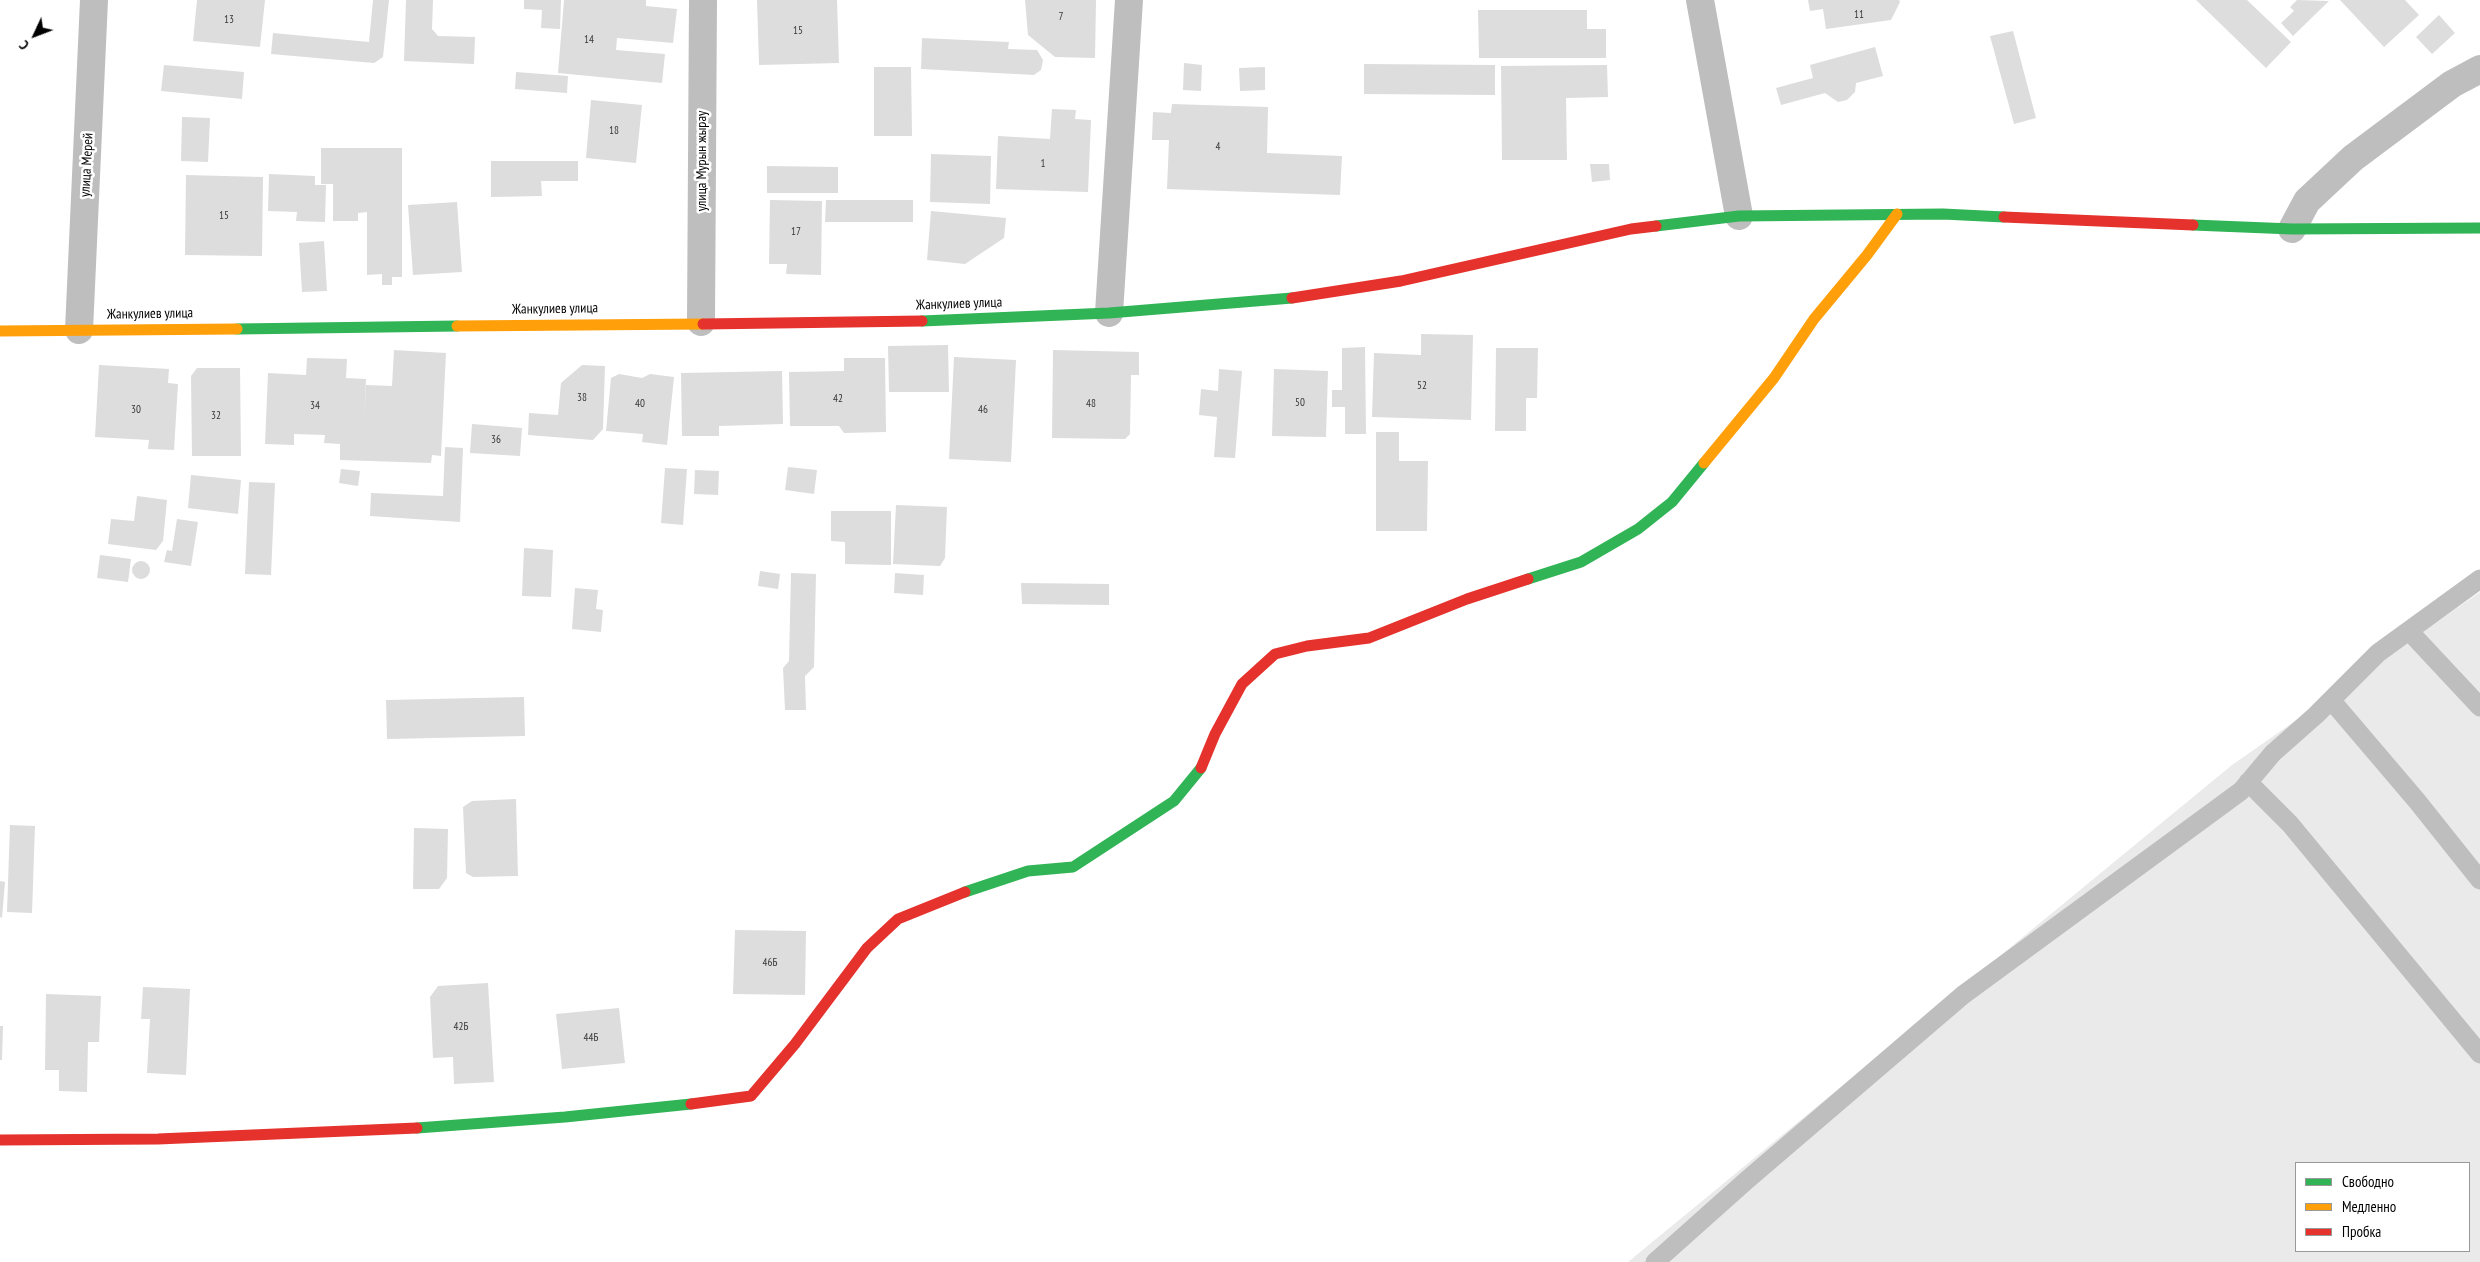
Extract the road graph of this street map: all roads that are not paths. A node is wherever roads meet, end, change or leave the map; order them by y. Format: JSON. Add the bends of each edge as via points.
{"nodes":[{"id":1,"x":94,"y":0,"type":"edge"},
{"id":2,"x":703,"y":0,"type":"edge"},
{"id":3,"x":1129,"y":0,"type":"edge"},
{"id":4,"x":1700,"y":0,"type":"edge"},
{"id":5,"x":2480,"y":69,"type":"edge"},
{"id":6,"x":1896,"y":214,"type":"junction"},
{"id":7,"x":1739,"y":216,"type":"junction"},
{"id":8,"x":2480,"y":228,"type":"edge"},
{"id":9,"x":2292,"y":229,"type":"junction"},
{"id":10,"x":1110,"y":313,"type":"junction"},
{"id":11,"x":701,"y":322,"type":"junction"},
{"id":12,"x":79,"y":330,"type":"junction"},
{"id":13,"x":0,"y":331,"type":"edge"},
{"id":14,"x":2480,"y":579,"type":"edge"},
{"id":15,"x":2409,"y":631,"type":"junction"},
{"id":16,"x":2331,"y":700,"type":"junction"},
{"id":17,"x":2480,"y":707,"type":"edge"},
{"id":18,"x":2248,"y":782,"type":"junction"},
{"id":19,"x":2480,"y":880,"type":"edge"},
{"id":20,"x":2480,"y":1054,"type":"edge"},
{"id":21,"x":0,"y":1140,"type":"edge"},
{"id":22,"x":1656,"y":1262,"type":"edge"}],
"edges":[{"from":1,"to":12,"type":"street","name":"улица Мерей"},
{"from":2,"to":11,"type":"street","name":"улица Мурын жырау"},
{"from":3,"to":10,"type":"street"},
{"from":4,"to":7,"type":"street"},
{"from":5,"to":9,"type":"street","via":[[2452,84],[2353,158],[2307,202]]},
{"from":6,"to":7,"type":"street","name":"Жанкулиев улица"},
{"from":6,"to":9,"type":"street","name":"Жанкулиев улица"},
{"from":6,"to":21,"type":"street","via":[[1814,319],[1774,378],[1672,502],[1638,529],[1581,562],[1467,599],[1369,638],[1307,646],[1275,654],[1242,684],[1215,734],[1204,764],[1174,801],[1073,867],[1028,871],[953,896],[898,919],[867,948],[795,1044],[751,1096],[650,1109],[459,1126],[69,1142]]},
{"from":7,"to":10,"type":"street","name":"Жанкулиев улица","via":[[1631,229],[1401,281],[1287,299]]},
{"from":8,"to":9,"type":"street","name":"Жанкулиев улица"},
{"from":10,"to":11,"type":"street","name":"Жанкулиев улица","via":[[904,322]]},
{"from":11,"to":12,"type":"street","name":"Жанкулиев улица"},
{"from":12,"to":13,"type":"street","name":"Жанкулиев улица"},
{"from":14,"to":15,"type":"lane"},
{"from":15,"to":16,"type":"lane","via":[[2378,653]]},
{"from":15,"to":17,"type":"lane"},
{"from":16,"to":18,"type":"lane","via":[[2273,753]]},
{"from":16,"to":19,"type":"lane"},
{"from":18,"to":20,"type":"lane","via":[[2290,824]]},
{"from":18,"to":22,"type":"lane","via":[[2226,802],[1963,995]]}]}
